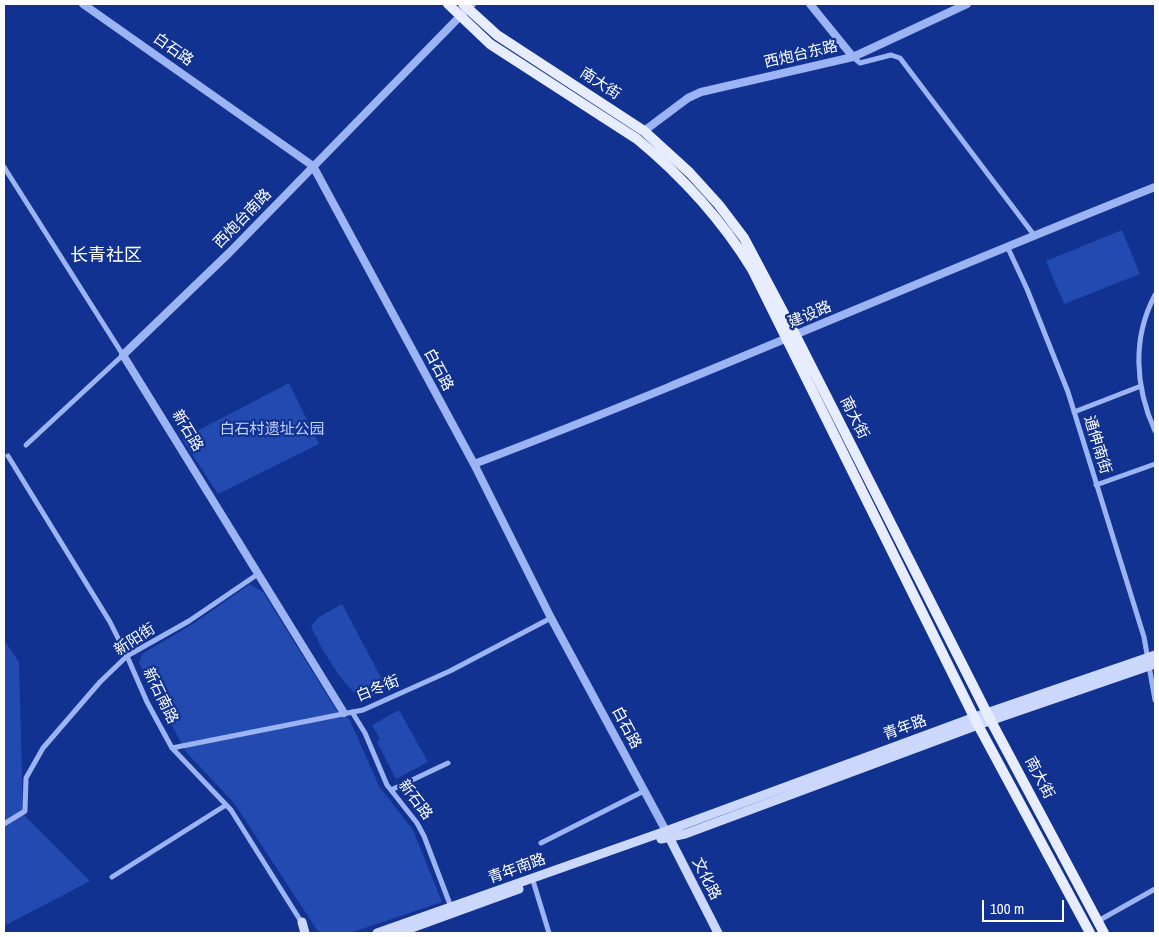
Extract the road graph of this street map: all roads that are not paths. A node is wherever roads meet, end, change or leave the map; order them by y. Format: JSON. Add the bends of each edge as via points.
{"nodes":[{"id":1,"x":83,"y":4,"type":"edge"},
{"id":2,"x":448,"y":4,"type":"edge"},
{"id":3,"x":810,"y":4,"type":"edge"},
{"id":4,"x":967,"y":4,"type":"edge"},
{"id":5,"x":468,"y":5,"type":"edge"},
{"id":6,"x":460,"y":17,"type":"junction"},
{"id":7,"x":853,"y":57,"type":"junction"},
{"id":8,"x":644,"y":130,"type":"junction"},
{"id":9,"x":313,"y":166,"type":"junction"},
{"id":10,"x":4,"y":167,"type":"edge"},
{"id":11,"x":1155,"y":187,"type":"edge"},
{"id":12,"x":1034,"y":235,"type":"junction"},
{"id":13,"x":1007,"y":246,"type":"junction"},
{"id":14,"x":1155,"y":295,"type":"edge"},
{"id":15,"x":796,"y":336,"type":"junction"},
{"id":16,"x":785,"y":340,"type":"junction"},
{"id":17,"x":123,"y":355,"type":"junction"},
{"id":18,"x":1140,"y":386,"type":"junction"},
{"id":19,"x":1074,"y":412,"type":"junction"},
{"id":20,"x":1155,"y":431,"type":"edge"},
{"id":21,"x":26,"y":445,"type":"dead end"},
{"id":22,"x":8,"y":456,"type":"dead end"},
{"id":23,"x":474,"y":464,"type":"junction"},
{"id":24,"x":1155,"y":464,"type":"edge"},
{"id":25,"x":1096,"y":485,"type":"junction"},
{"id":26,"x":258,"y":574,"type":"junction"},
{"id":27,"x":551,"y":618,"type":"junction"},
{"id":28,"x":127,"y":656,"type":"junction"},
{"id":29,"x":1152,"y":661,"type":"edge"},
{"id":30,"x":1155,"y":700,"type":"edge"},
{"id":31,"x":352,"y":712,"type":"junction"},
{"id":32,"x":344,"y":713,"type":"junction"},
{"id":33,"x":989,"y":717,"type":"junction"},
{"id":34,"x":976,"y":721,"type":"junction"},
{"id":35,"x":172,"y":748,"type":"junction"},
{"id":36,"x":448,"y":763,"type":"dead end"},
{"id":37,"x":391,"y":790,"type":"junction"},
{"id":38,"x":644,"y":791,"type":"junction"},
{"id":39,"x":226,"y":805,"type":"junction"},
{"id":40,"x":4,"y":824,"type":"edge"},
{"id":41,"x":668,"y":834,"type":"junction"},
{"id":42,"x":541,"y":843,"type":"dead end"},
{"id":43,"x":112,"y":877,"type":"dead end"},
{"id":44,"x":534,"y":884,"type":"junction"},
{"id":45,"x":1155,"y":889,"type":"edge"},
{"id":46,"x":451,"y":907,"type":"junction"},
{"id":47,"x":1098,"y":921,"type":"junction"},
{"id":48,"x":302,"y":922,"type":"junction"},
{"id":49,"x":304,"y":933,"type":"edge"},
{"id":50,"x":309,"y":933,"type":"edge"},
{"id":51,"x":377,"y":933,"type":"edge"},
{"id":52,"x":398,"y":933,"type":"edge"},
{"id":53,"x":549,"y":933,"type":"edge"},
{"id":54,"x":718,"y":933,"type":"edge"},
{"id":55,"x":1090,"y":933,"type":"edge"},
{"id":56,"x":1104,"y":933,"type":"edge"}],
"edges":[{"from":1,"to":9,"type":"street","name":"白石路"},
{"from":2,"to":6,"type":"main road","name":"南大街"},
{"from":3,"to":7,"type":"street"},
{"from":4,"to":7,"type":"street","name":"西炮台东路"},
{"from":5,"to":6,"type":"street","name":"西炮台南路"},
{"from":5,"to":8,"type":"main road","name":"南大街","via":[[497,35]]},
{"from":6,"to":9,"type":"street","name":"西炮台南路"},
{"from":6,"to":16,"type":"main road","name":"南大街","via":[[490,44],[637,139],[683,179],[712,210],[736,243],[752,269]]},
{"from":7,"to":8,"type":"street","name":"西炮台东路","via":[[701,92]]},
{"from":7,"to":12,"type":"street","via":[[860,63],[891,55],[900,58]]},
{"from":8,"to":15,"type":"main road","name":"南大街","via":[[690,173],[744,238]]},
{"from":9,"to":17,"type":"street","name":"西炮台南路","via":[[230,253]]},
{"from":9,"to":23,"type":"street","name":"白石路"},
{"from":10,"to":17,"type":"street","name":"新石路"},
{"from":11,"to":12,"type":"street","name":"建设路"},
{"from":12,"to":13,"type":"street","name":"建设路"},
{"from":13,"to":15,"type":"street","name":"建设路"},
{"from":13,"to":19,"type":"street","name":"通伸南街"},
{"from":14,"to":18,"type":"street","via":[[1141,331],[1138,356]]},
{"from":15,"to":16,"type":"street","name":"建设路"},
{"from":15,"to":33,"type":"main road","name":"南大街"},
{"from":16,"to":23,"type":"street","name":"建设路"},
{"from":16,"to":34,"type":"main road","name":"南大街"},
{"from":17,"to":21,"type":"street","name":"西炮台南路"},
{"from":17,"to":26,"type":"street","name":"新石路"},
{"from":18,"to":19,"type":"street"},
{"from":18,"to":20,"type":"street"},
{"from":19,"to":25,"type":"street","name":"通伸南街"},
{"from":22,"to":28,"type":"street","name":"新石南路","via":[[110,622]]},
{"from":23,"to":27,"type":"street","name":"白石路"},
{"from":24,"to":25,"type":"street"},
{"from":25,"to":29,"type":"street","name":"通伸南街"},
{"from":26,"to":28,"type":"street","name":"新阳街","via":[[189,622]]},
{"from":26,"to":32,"type":"street","name":"新石路"},
{"from":27,"to":31,"type":"street","name":"白冬街","via":[[450,671]]},
{"from":27,"to":38,"type":"street","name":"白石路"},
{"from":28,"to":35,"type":"street","name":"新石南路"},
{"from":28,"to":40,"type":"street","name":"新阳街","via":[[61,724],[43,748],[26,778],[25,811]]},
{"from":29,"to":30,"type":"street","name":"通伸南街"},
{"from":29,"to":33,"type":"main road","name":"青年路"},
{"from":31,"to":32,"type":"street","name":"白冬街"},
{"from":31,"to":37,"type":"street","name":"新石路","via":[[365,732]]},
{"from":32,"to":35,"type":"street","name":"白冬街"},
{"from":33,"to":34,"type":"main road","name":"青年路"},
{"from":33,"to":47,"type":"main road","name":"南大街"},
{"from":34,"to":41,"type":"main road","name":"青年路"},
{"from":34,"to":55,"type":"main road","name":"南大街"},
{"from":35,"to":39,"type":"street","name":"新石南路"},
{"from":36,"to":37,"type":"street"},
{"from":37,"to":46,"type":"street","name":"新石路","via":[[424,836]]},
{"from":38,"to":41,"type":"street","name":"白石路"},
{"from":38,"to":42,"type":"street"},
{"from":39,"to":43,"type":"street"},
{"from":39,"to":48,"type":"street","name":"新石南路"},
{"from":41,"to":44,"type":"main road","name":"青年南路"},
{"from":41,"to":46,"type":"main road","name":"青年南路"},
{"from":41,"to":54,"type":"main road","name":"文化路"},
{"from":44,"to":52,"type":"main road","name":"青年南路"},
{"from":44,"to":53,"type":"street"},
{"from":45,"to":47,"type":"street"},
{"from":46,"to":51,"type":"main road","name":"青年南路"},
{"from":47,"to":56,"type":"main road","name":"南大街"},
{"from":48,"to":49,"type":"main road"},
{"from":48,"to":50,"type":"street","name":"新石南路"}]}
